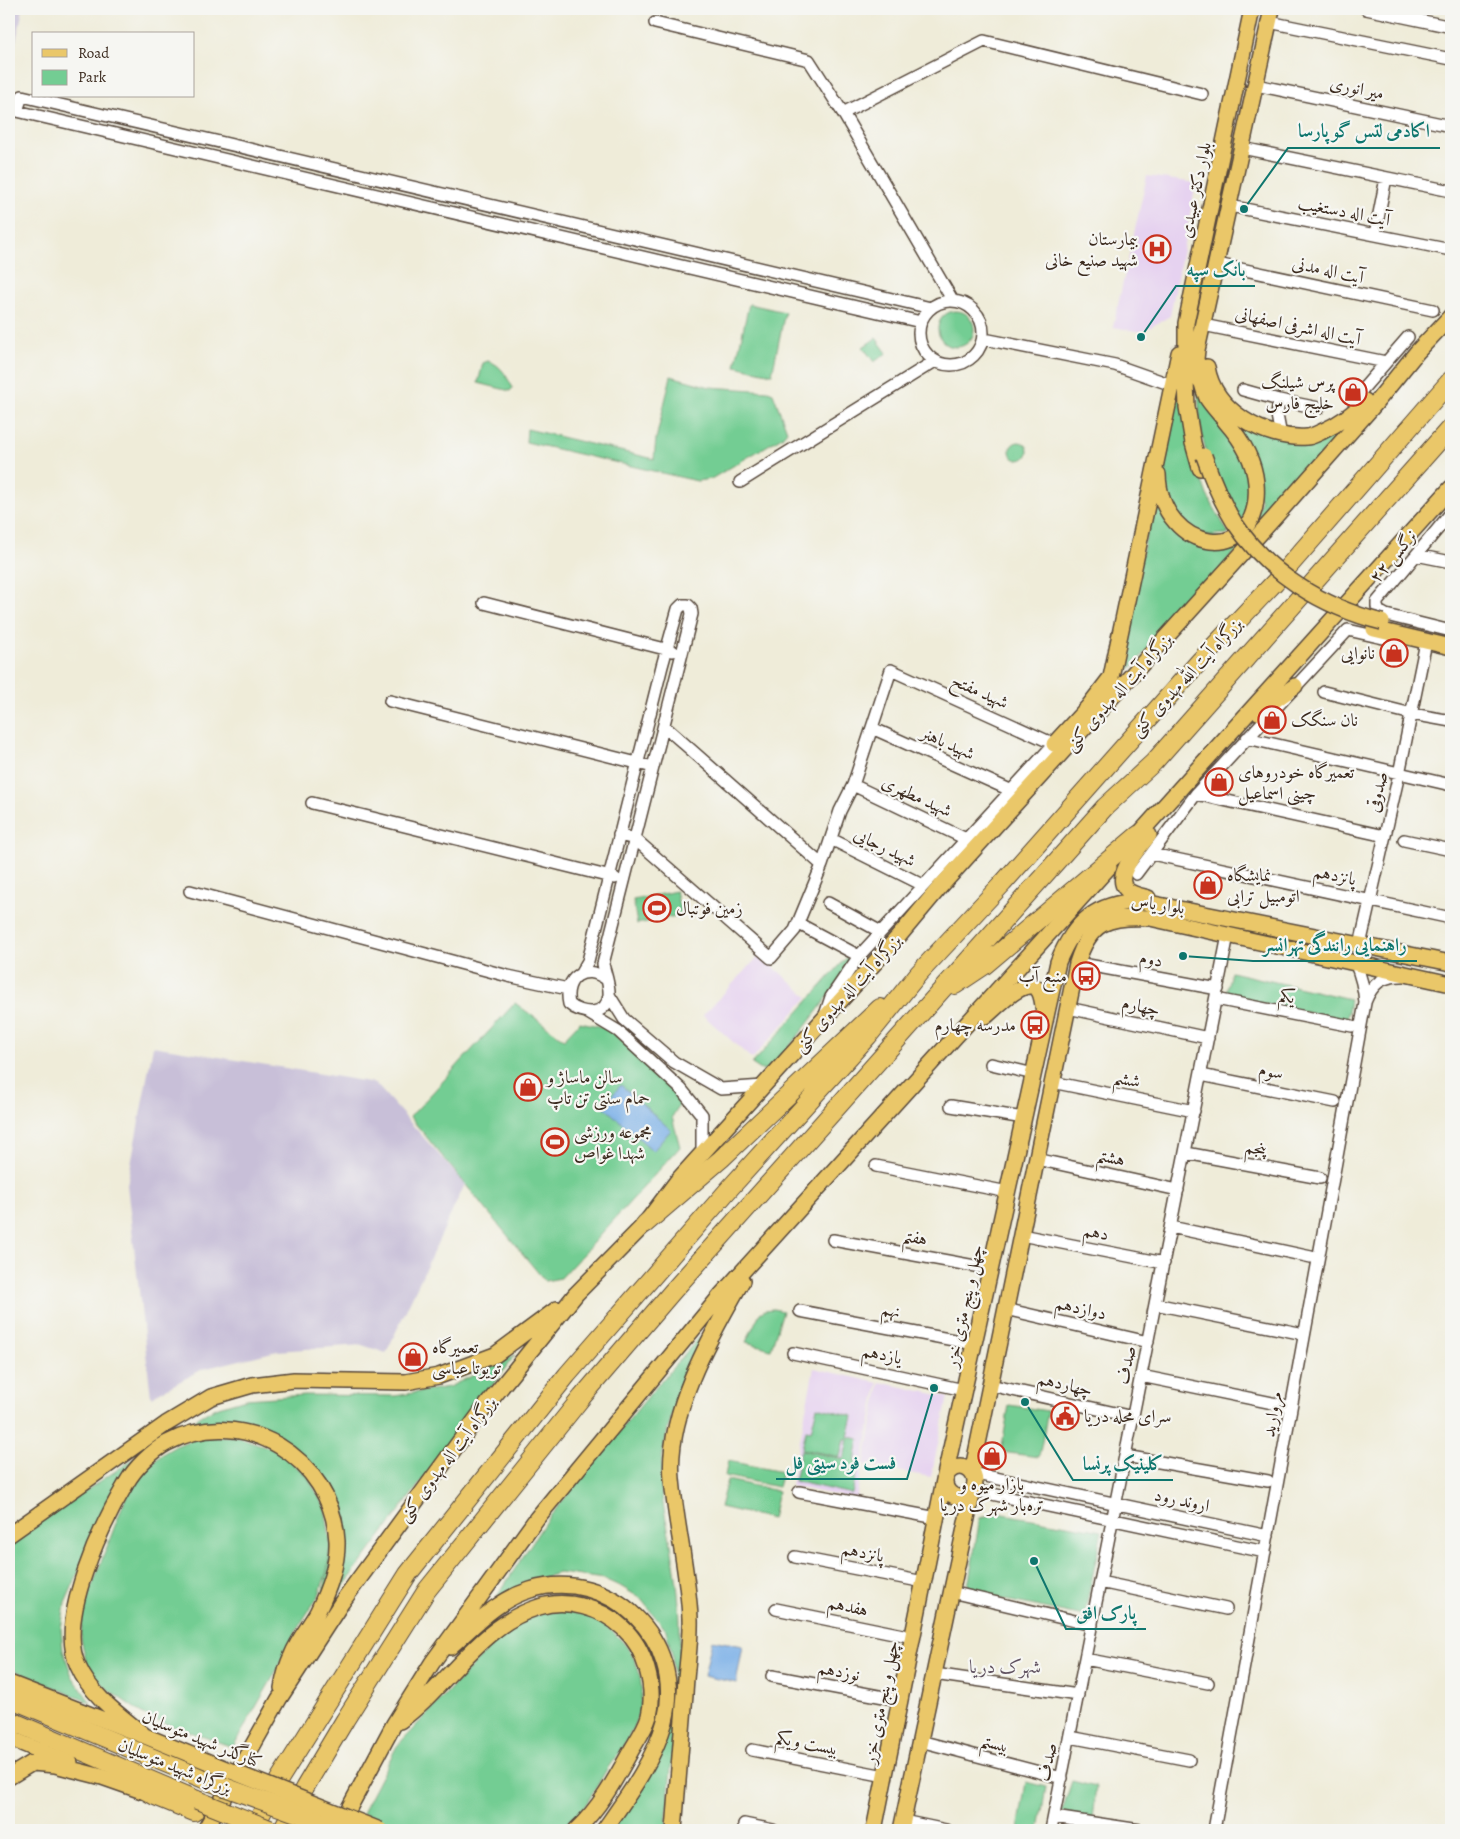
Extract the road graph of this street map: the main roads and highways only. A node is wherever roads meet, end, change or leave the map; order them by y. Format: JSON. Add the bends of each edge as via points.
{"nodes":[{"id":1,"x":1252,"y":9,"type":"edge"},
{"id":2,"x":1270,"y":16,"type":"edge"},
{"id":3,"x":1451,"y":316,"type":"edge"},
{"id":4,"x":1186,"y":323,"type":"junction"},
{"id":5,"x":1203,"y":328,"type":"junction"},
{"id":6,"x":1197,"y":350,"type":"junction"},
{"id":7,"x":1417,"y":352,"type":"junction"},
{"id":8,"x":1451,"y":380,"type":"edge"},
{"id":9,"x":1451,"y":427,"type":"edge"},
{"id":10,"x":1158,"y":447,"type":"junction"},
{"id":11,"x":1202,"y":462,"type":"junction"},
{"id":12,"x":1451,"y":488,"type":"edge"},
{"id":13,"x":1378,"y":625,"type":"junction"},
{"id":14,"x":1451,"y":637,"type":"edge"},
{"id":15,"x":1451,"y":649,"type":"edge"},
{"id":16,"x":1295,"y":686,"type":"road end"},
{"id":17,"x":1100,"y":711,"type":"junction"},
{"id":18,"x":1074,"y":722,"type":"junction"},
{"id":19,"x":1238,"y":725,"type":"junction"},
{"id":20,"x":1062,"y":745,"type":"junction"},
{"id":21,"x":1173,"y":796,"type":"junction"},
{"id":22,"x":1138,"y":835,"type":"junction"},
{"id":23,"x":1151,"y":902,"type":"junction"},
{"id":24,"x":1168,"y":906,"type":"junction"},
{"id":25,"x":1150,"y":918,"type":"junction"},
{"id":26,"x":1093,"y":922,"type":"junction"},
{"id":27,"x":1451,"y":963,"type":"edge"},
{"id":28,"x":919,"y":973,"type":"junction"},
{"id":29,"x":1451,"y":984,"type":"edge"},
{"id":30,"x":936,"y":997,"type":"junction"},
{"id":31,"x":1045,"y":1024,"type":"junction"},
{"id":32,"x":934,"y":1061,"type":"junction"},
{"id":33,"x":645,"y":1224,"type":"junction"},
{"id":34,"x":754,"y":1260,"type":"junction"},
{"id":35,"x":576,"y":1294,"type":"junction"},
{"id":36,"x":972,"y":1473,"type":"junction"},
{"id":37,"x":944,"y":1480,"type":"junction"},
{"id":38,"x":973,"y":1490,"type":"junction"},
{"id":39,"x":9,"y":1535,"type":"edge"},
{"id":40,"x":432,"y":1662,"type":"junction"},
{"id":41,"x":9,"y":1683,"type":"edge"},
{"id":42,"x":9,"y":1698,"type":"edge"},
{"id":43,"x":280,"y":1699,"type":"junction"},
{"id":44,"x":9,"y":1720,"type":"edge"},
{"id":45,"x":394,"y":1724,"type":"junction"},
{"id":46,"x":41,"y":1735,"type":"junction"},
{"id":47,"x":145,"y":1736,"type":"junction"},
{"id":48,"x":9,"y":1738,"type":"edge"},
{"id":49,"x":213,"y":1774,"type":"junction"},
{"id":50,"x":9,"y":1777,"type":"edge"},
{"id":51,"x":102,"y":1777,"type":"junction"},
{"id":52,"x":155,"y":1796,"type":"junction"},
{"id":53,"x":196,"y":1806,"type":"junction"},
{"id":54,"x":285,"y":1826,"type":"edge"},
{"id":55,"x":902,"y":1826,"type":"edge"},
{"id":56,"x":205,"y":1830,"type":"edge"},
{"id":57,"x":240,"y":1830,"type":"edge"},
{"id":58,"x":253,"y":1830,"type":"edge"},
{"id":59,"x":272,"y":1830,"type":"edge"},
{"id":60,"x":337,"y":1830,"type":"edge"},
{"id":61,"x":344,"y":1830,"type":"edge"},
{"id":62,"x":380,"y":1830,"type":"edge"},
{"id":63,"x":576,"y":1830,"type":"edge"},
{"id":64,"x":604,"y":1830,"type":"edge"},
{"id":65,"x":674,"y":1830,"type":"edge"},
{"id":66,"x":874,"y":1830,"type":"edge"}],
"edges":[{"from":1,"to":4,"type":"main road","name":"بلوار دکتر عبیدی"},
{"from":2,"to":5,"type":"main road","name":"بلوار دکتر عبیدی"},
{"from":3,"to":7,"type":"main road","name":"بزرگراه آیت اله مهدوی کنی"},
{"from":4,"to":10,"type":"main road"},
{"from":4,"to":11,"type":"main road","name":"بلوار دکتر عبیدی","via":[[1187,407]]},
{"from":5,"to":6,"type":"main road","name":"بلوار دکتر عبیدی"},
{"from":5,"to":7,"type":"main road","via":[[1208,373],[1220,397],[1248,423],[1281,436],[1308,437],[1336,426],[1353,414]]},
{"from":6,"to":10,"type":"main road","via":[[1201,381],[1208,399],[1234,430],[1251,461],[1256,501],[1254,515],[1245,528],[1219,542],[1202,540],[1174,522],[1160,494]]},
{"from":6,"to":11,"type":"main road","name":"بلوار دکتر عبیدی","via":[[1193,386]]},
{"from":7,"to":17,"type":"main road","name":"بزرگراه آیت اله مهدوی کنی","via":[[1374,405]]},
{"from":8,"to":28,"type":"highway","name":"بزرگراه آیت الله مهدوی کنی","via":[[1275,582],[1186,676]]},
{"from":9,"to":30,"type":"highway","via":[[1154,762],[1105,808]]},
{"from":10,"to":18,"type":"main road","via":[[1111,678]]},
{"from":11,"to":13,"type":"main road","bridge":true,"via":[[1234,522],[1278,571],[1338,608]]},
{"from":12,"to":19,"type":"main road"},
{"from":13,"to":14,"type":"main road"},
{"from":13,"to":15,"type":"main road"},
{"from":16,"to":19,"type":"main road"},
{"from":17,"to":18,"type":"main road"},
{"from":17,"to":20,"type":"main road","name":"بزرگراه آیت اله مهدوی کنی"},
{"from":18,"to":20,"type":"main road"},
{"from":19,"to":21,"type":"main road"},
{"from":20,"to":33,"type":"main road","name":"بزرگراه آیت اله مهدوی کنی","via":[[899,936],[678,1180]]},
{"from":21,"to":22,"type":"main road"},
{"from":21,"to":24,"type":"main road","via":[[1126,866],[1122,878],[1131,892]]},
{"from":22,"to":30,"type":"highway","via":[[985,965]]},
{"from":22,"to":32,"type":"main road"},
{"from":23,"to":24,"type":"main road","name":"بلوار یاس"},
{"from":23,"to":25,"type":"main road","via":[[1144,909]]},
{"from":23,"to":26,"type":"main road","name":"بلوار یاس","via":[[1108,906]]},
{"from":24,"to":27,"type":"main road","name":"بلوار یاس"},
{"from":25,"to":26,"type":"main road","name":"بلوار یاس"},
{"from":25,"to":29,"type":"main road","name":"بلوار یاس"},
{"from":26,"to":31,"type":"main road","name":"چهل و پنج متری خزر","via":[[1074,932],[1062,953]]},
{"from":26,"to":36,"type":"main road","via":[[1077,963]]},
{"from":28,"to":33,"type":"highway","via":[[714,1165]]},
{"from":28,"to":58,"type":"highway","via":[[868,1036],[567,1375],[408,1574],[280,1778]]},
{"from":30,"to":54,"type":"highway","via":[[672,1292],[582,1397],[427,1590],[305,1787]]},
{"from":31,"to":32,"type":"main road","via":[[1038,989],[1025,986]]},
{"from":31,"to":37,"type":"main road","name":"چهل و پنج متری خزر"},
{"from":32,"to":34,"type":"main road"},
{"from":33,"to":35,"type":"main road","name":"بزرگراه آیت اله مهدوی کنی"},
{"from":34,"to":40,"type":"main road","via":[[536,1518]]},
{"from":34,"to":65,"type":"main road","via":[[711,1335],[683,1404],[674,1436],[672,1478],[687,1576],[690,1620]]},
{"from":35,"to":39,"type":"main road","via":[[495,1355],[439,1376],[406,1382],[294,1380],[252,1385],[211,1397],[166,1424]]},
{"from":35,"to":43,"type":"main road","name":"بزرگراه آیت اله مهدوی کنی","via":[[435,1473],[342,1602]]},
{"from":36,"to":37,"type":"main road","via":[[963,1468],[953,1469]]},
{"from":36,"to":38,"type":"main road","via":[[975,1481]]},
{"from":37,"to":38,"type":"main road","via":[[946,1490],[954,1497],[965,1497]]},
{"from":37,"to":66,"type":"main road","name":"چهل و پنج متری خزر"},
{"from":38,"to":55,"type":"main road"},
{"from":40,"to":45,"type":"main road"},
{"from":40,"to":64,"type":"main road","via":[[491,1610],[530,1590],[561,1585],[592,1591],[626,1607],[663,1656],[668,1700],[656,1746],[638,1780]]},
{"from":41,"to":47,"type":"main road","name":"کنارگذر شهید متوسلیان"},
{"from":42,"to":49,"type":"highway","name":"بزرگراه شهید متوسلیان"},
{"from":43,"to":47,"type":"main road","via":[[292,1654],[317,1613],[333,1572],[337,1541],[334,1520],[320,1484],[291,1453],[274,1442],[231,1430],[198,1432],[166,1444],[136,1469],[127,1482],[87,1563],[72,1617],[71,1632],[77,1665],[89,1686]]},
{"from":43,"to":56,"type":"main road","name":"بزرگراه آیت اله مهدوی کنی"},
{"from":44,"to":46,"type":"highway","name":"بزرگراه شهید متوسلیان"},
{"from":45,"to":60,"type":"main road"},
{"from":45,"to":63,"type":"main road","via":[[415,1710],[485,1638],[524,1612],[559,1603],[576,1604],[609,1618],[624,1628],[636,1644],[648,1678],[650,1706],[648,1718],[618,1774]]},
{"from":46,"to":52,"type":"highway"},
{"from":46,"to":53,"type":"highway","name":"بزرگراه شهید متوسلیان"},
{"from":47,"to":49,"type":"main road","name":"کنارگذر شهید متوسلیان"},
{"from":48,"to":51,"type":"main road"},
{"from":49,"to":61,"type":"highway","name":"بزرگراه شهید متوسلیان","bridge":true},
{"from":49,"to":62,"type":"main road","name":"کنارگذر شهید متوسلیان","bridge":true},
{"from":50,"to":51,"type":"main road","via":[[32,1763]]},
{"from":51,"to":52,"type":"main road"},
{"from":52,"to":53,"type":"highway"},
{"from":53,"to":57,"type":"highway"},
{"from":53,"to":59,"type":"highway","name":"بزرگراه شهید متوسلیان","bridge":true}]}
